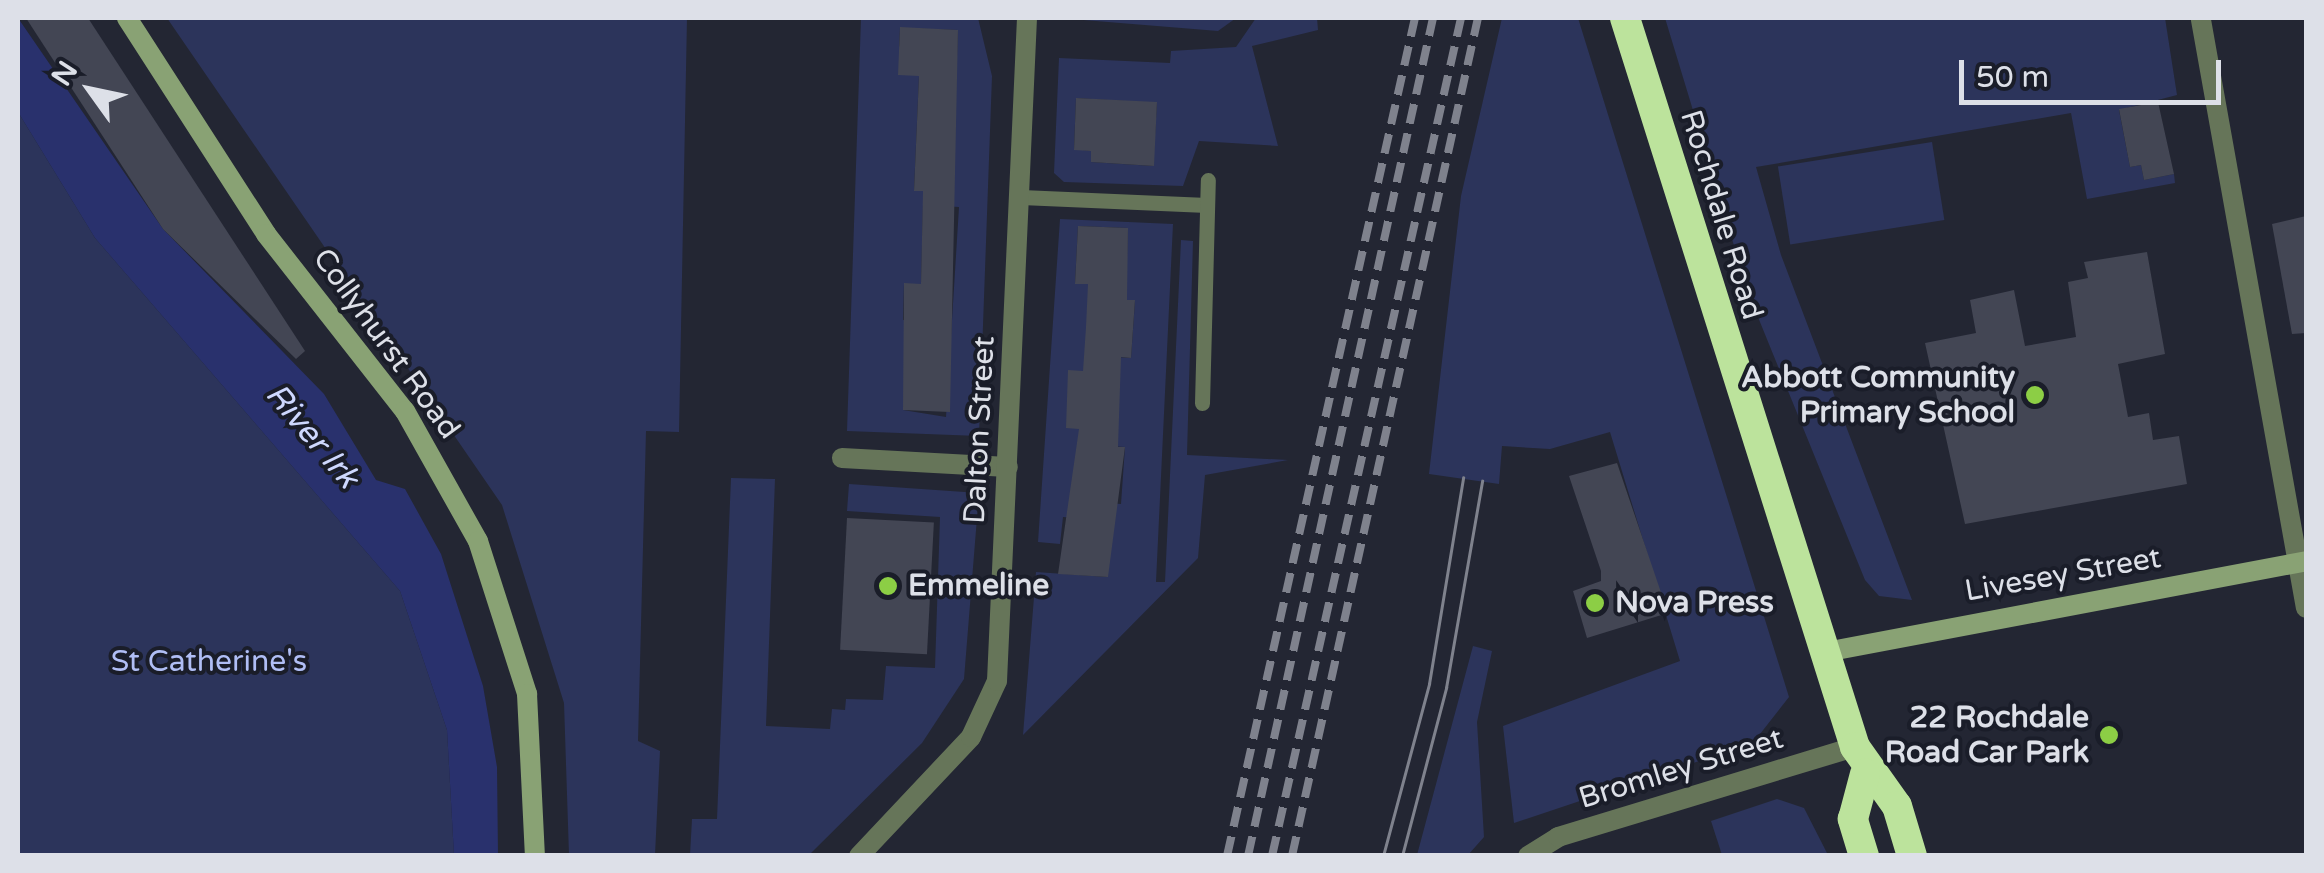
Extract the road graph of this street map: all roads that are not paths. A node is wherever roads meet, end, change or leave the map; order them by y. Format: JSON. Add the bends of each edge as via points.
{"nodes":[{"id":1,"x":1027,"y":18,"type":"edge"},
{"id":2,"x":1625,"y":18,"type":"edge"},
{"id":3,"x":2201,"y":20,"type":"dead end"},
{"id":4,"x":136,"y":21,"type":"edge"},
{"id":5,"x":1208,"y":180,"type":"dead end"},
{"id":6,"x":1022,"y":197,"type":"junction"},
{"id":7,"x":1207,"y":205,"type":"junction"},
{"id":8,"x":1202,"y":403,"type":"dead end"},
{"id":9,"x":842,"y":458,"type":"dead end"},
{"id":10,"x":1008,"y":466,"type":"junction"},
{"id":11,"x":2303,"y":562,"type":"edge"},
{"id":12,"x":2306,"y":608,"type":"edge"},
{"id":13,"x":1831,"y":650,"type":"junction"},
{"id":14,"x":1860,"y":760,"type":"junction"},
{"id":15,"x":535,"y":856,"type":"edge"},
{"id":16,"x":859,"y":856,"type":"edge"},
{"id":17,"x":1528,"y":856,"type":"edge"},
{"id":18,"x":1864,"y":856,"type":"edge"},
{"id":19,"x":1912,"y":856,"type":"edge"}],
"edges":[{"from":1,"to":6,"type":"street","name":"Dalton Street"},
{"from":2,"to":13,"type":"highway","name":"Rochdale Road","via":[[1703,284]]},
{"from":3,"to":11,"type":"street"},
{"from":4,"to":15,"type":"street","name":"Collyhurst Road","via":[[266,234],[405,410],[478,541],[527,694]]},
{"from":5,"to":7,"type":"lane"},
{"from":6,"to":7,"type":"lane"},
{"from":6,"to":10,"type":"street","name":"Dalton Street"},
{"from":7,"to":8,"type":"lane"},
{"from":9,"to":10,"type":"street"},
{"from":10,"to":16,"type":"street","name":"Dalton Street","via":[[991,699],[948,764]]},
{"from":11,"to":12,"type":"street"},
{"from":11,"to":13,"type":"street","name":"Livesey Street"},
{"from":13,"to":14,"type":"highway","name":"Rochdale Road"},
{"from":14,"to":17,"type":"street","name":"Bromley Street","via":[[1558,837]]},
{"from":14,"to":18,"type":"highway","name":"Rochdale Road","via":[[1853,819]]},
{"from":14,"to":19,"type":"highway","name":"Rochdale Road","via":[[1897,806]]}]}
